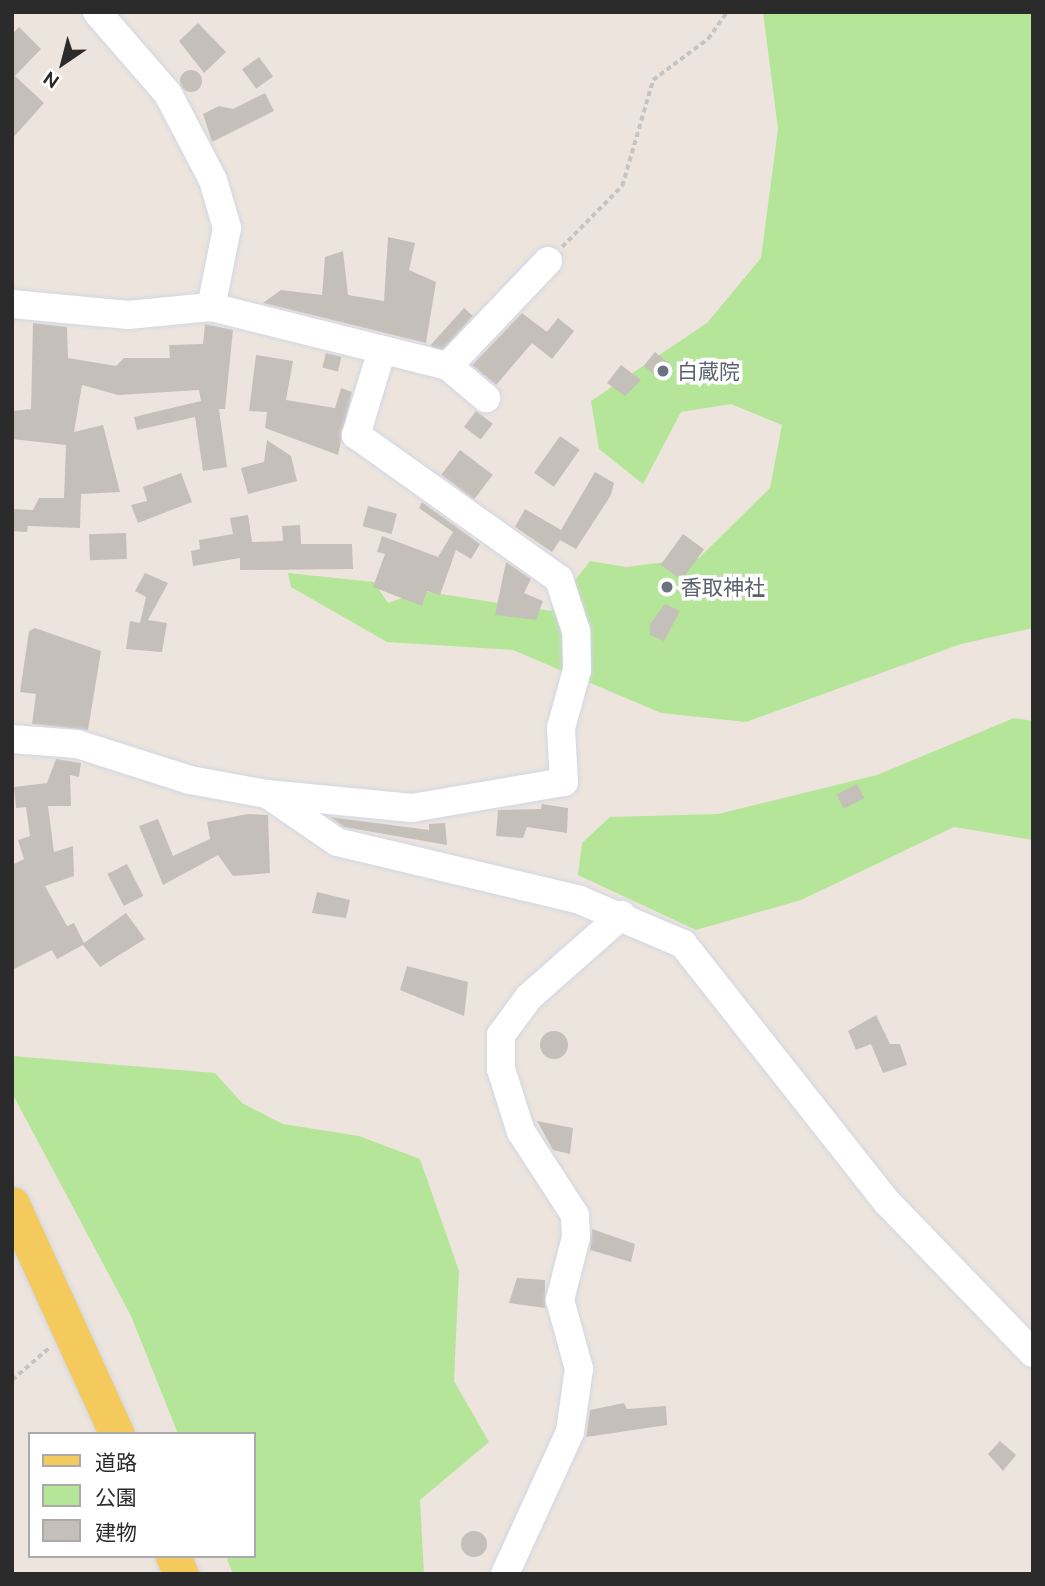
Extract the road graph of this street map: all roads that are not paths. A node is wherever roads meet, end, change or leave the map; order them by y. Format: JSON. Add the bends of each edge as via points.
{"nodes":[{"id":1,"x":97,"y":12,"type":"edge"},
{"id":2,"x":548,"y":261,"type":"road end"},
{"id":3,"x":12,"y":304,"type":"edge"},
{"id":4,"x":211,"y":307,"type":"junction"},
{"id":5,"x":382,"y":350,"type":"junction"},
{"id":6,"x":448,"y":366,"type":"junction"},
{"id":7,"x":486,"y":398,"type":"dead end"},
{"id":8,"x":12,"y":739,"type":"edge"},
{"id":9,"x":267,"y":794,"type":"junction"},
{"id":10,"x":622,"y":915,"type":"junction"},
{"id":11,"x":12,"y":1204,"type":"edge"},
{"id":12,"x":1033,"y":1353,"type":"edge"},
{"id":13,"x":116,"y":1432,"type":"edge"},
{"id":14,"x":174,"y":1558,"type":"edge"},
{"id":15,"x":181,"y":1574,"type":"edge"},
{"id":16,"x":505,"y":1574,"type":"edge"}],
"edges":[{"from":1,"to":4,"type":"street","via":[[167,94],[213,180],[227,228]]},
{"from":2,"to":6,"type":"street"},
{"from":3,"to":4,"type":"street","via":[[128,315]]},
{"from":4,"to":5,"type":"street"},
{"from":5,"to":6,"type":"street"},
{"from":5,"to":9,"type":"street","via":[[356,435],[559,579],[576,631],[577,670],[561,728],[564,782],[412,808]]},
{"from":6,"to":7,"type":"street"},
{"from":8,"to":9,"type":"street","via":[[77,744],[190,780]]},
{"from":9,"to":10,"type":"street","via":[[337,842]]},
{"from":10,"to":12,"type":"street","via":[[693,953],[887,1202]]},
{"from":10,"to":16,"type":"street","via":[[529,997],[501,1034],[501,1069],[522,1132],[575,1215],[576,1237],[560,1300],[579,1369],[570,1432]]},
{"from":11,"to":13,"type":"main road"},
{"from":14,"to":15,"type":"main road"}]}
